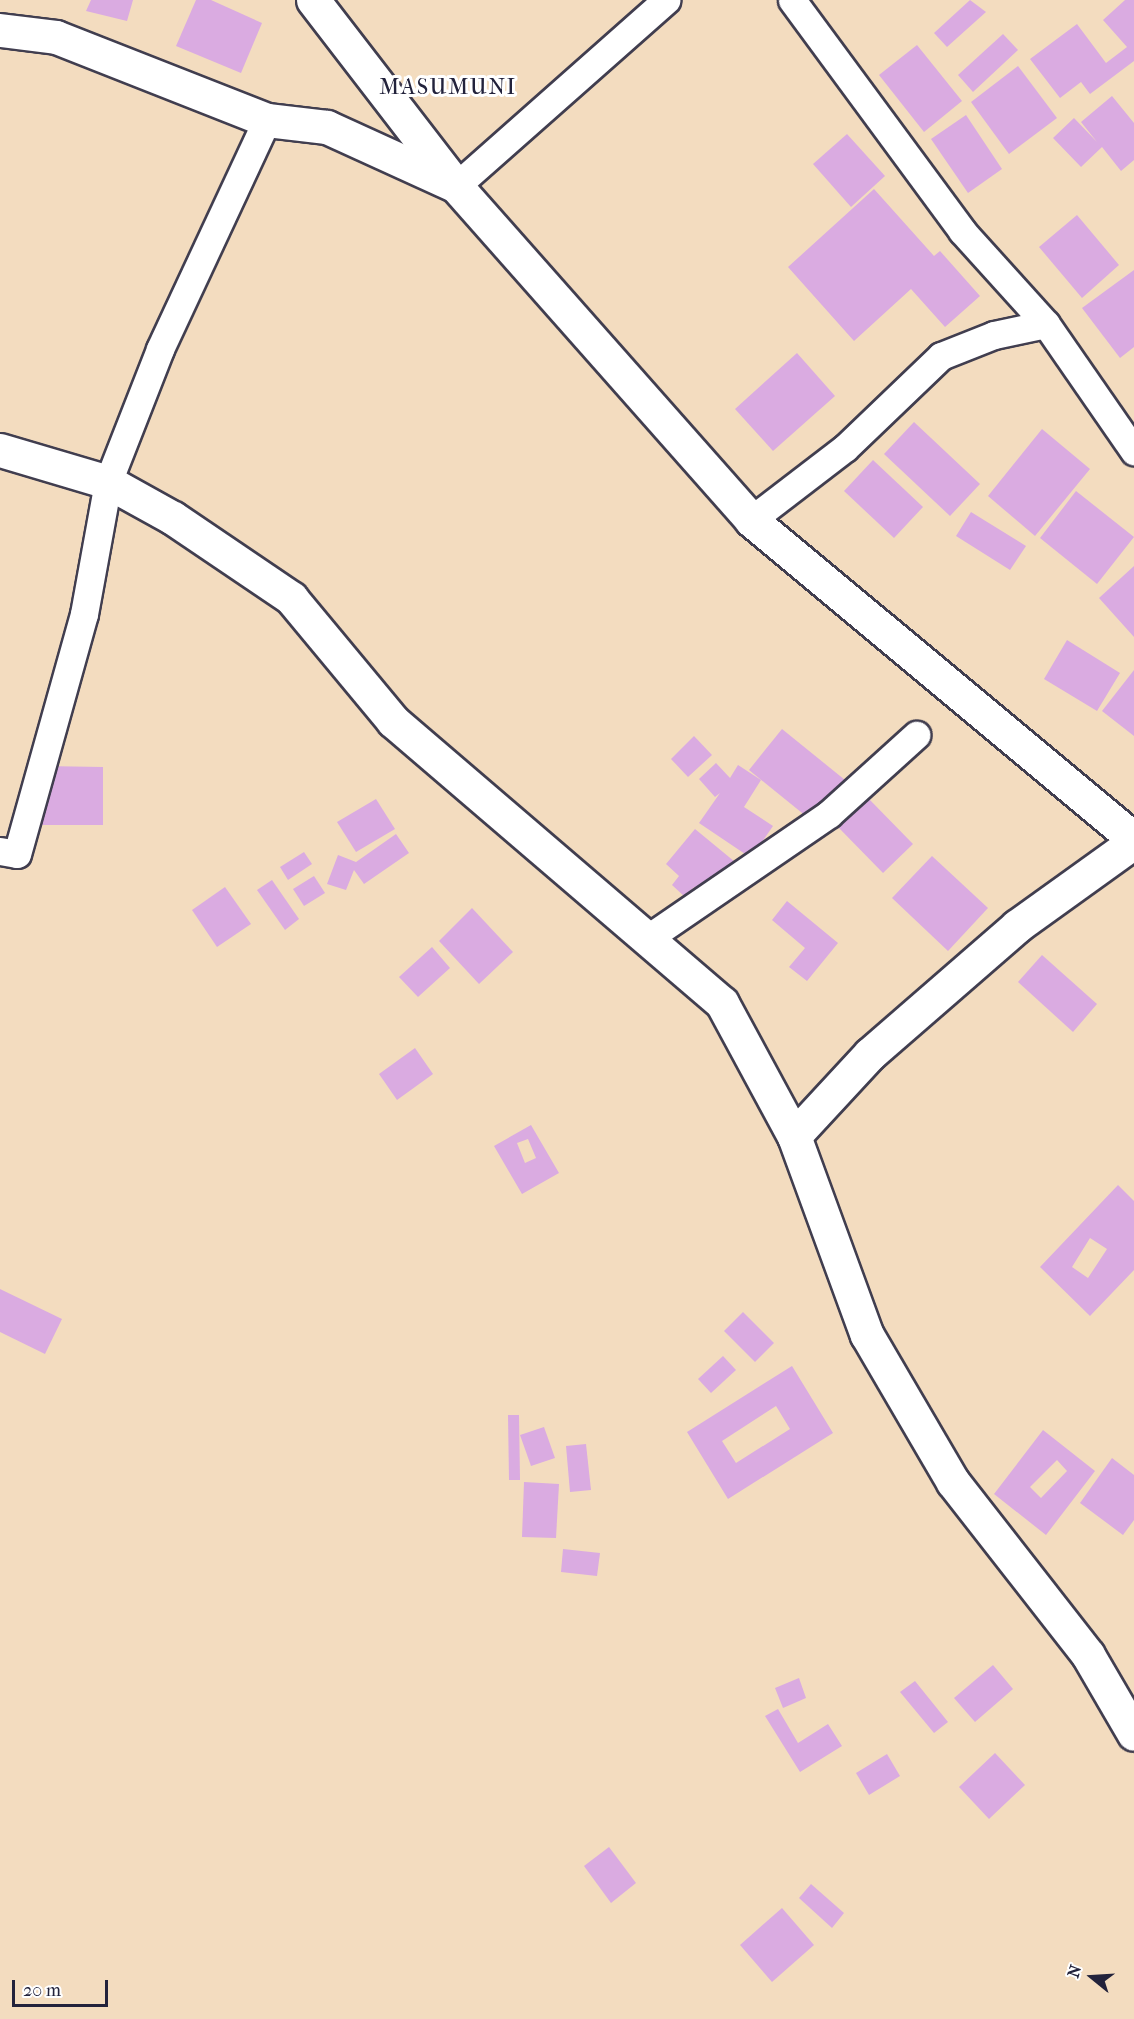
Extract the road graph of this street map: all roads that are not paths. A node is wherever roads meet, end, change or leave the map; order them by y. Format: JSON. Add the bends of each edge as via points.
{"nodes":[{"id":1,"x":313,"y":0,"type":"edge"},
{"id":2,"x":666,"y":0,"type":"edge"},
{"id":3,"x":792,"y":0,"type":"edge"},
{"id":4,"x":0,"y":30,"type":"edge"},
{"id":5,"x":267,"y":120,"type":"junction"},
{"id":6,"x":456,"y":186,"type":"junction"},
{"id":7,"x":1046,"y":324,"type":"junction"},
{"id":8,"x":1131,"y":446,"type":"edge"},
{"id":9,"x":0,"y":450,"type":"edge"},
{"id":10,"x":108,"y":482,"type":"junction"},
{"id":11,"x":751,"y":520,"type":"junction"},
{"id":12,"x":916,"y":735,"type":"dead end"},
{"id":13,"x":1134,"y":841,"type":"edge"},
{"id":14,"x":0,"y":851,"type":"edge"},
{"id":15,"x":648,"y":938,"type":"junction"},
{"id":16,"x":794,"y":1136,"type":"junction"},
{"id":17,"x":1134,"y":1734,"type":"edge"}],
"edges":[{"from":1,"to":6,"type":"street"},
{"from":2,"to":6,"type":"street"},
{"from":3,"to":7,"type":"street","via":[[962,231]]},
{"from":4,"to":5,"type":"street","via":[[56,37]]},
{"from":5,"to":6,"type":"street","via":[[327,127]]},
{"from":5,"to":10,"type":"street","via":[[160,349]]},
{"from":6,"to":11,"type":"street"},
{"from":7,"to":8,"type":"street"},
{"from":7,"to":11,"type":"street","via":[[994,335],[942,356],[845,448]]},
{"from":9,"to":10,"type":"street"},
{"from":10,"to":14,"type":"street","via":[[84,614],[17,854]]},
{"from":10,"to":15,"type":"street","via":[[173,518],[291,598],[393,721]]},
{"from":11,"to":13,"type":"street"},
{"from":12,"to":15,"type":"street","via":[[829,814]]},
{"from":13,"to":16,"type":"street","via":[[1009,933],[870,1054]]},
{"from":15,"to":16,"type":"street","via":[[722,1003]]},
{"from":16,"to":17,"type":"street","via":[[867,1335],[953,1482],[1088,1654]]}]}
